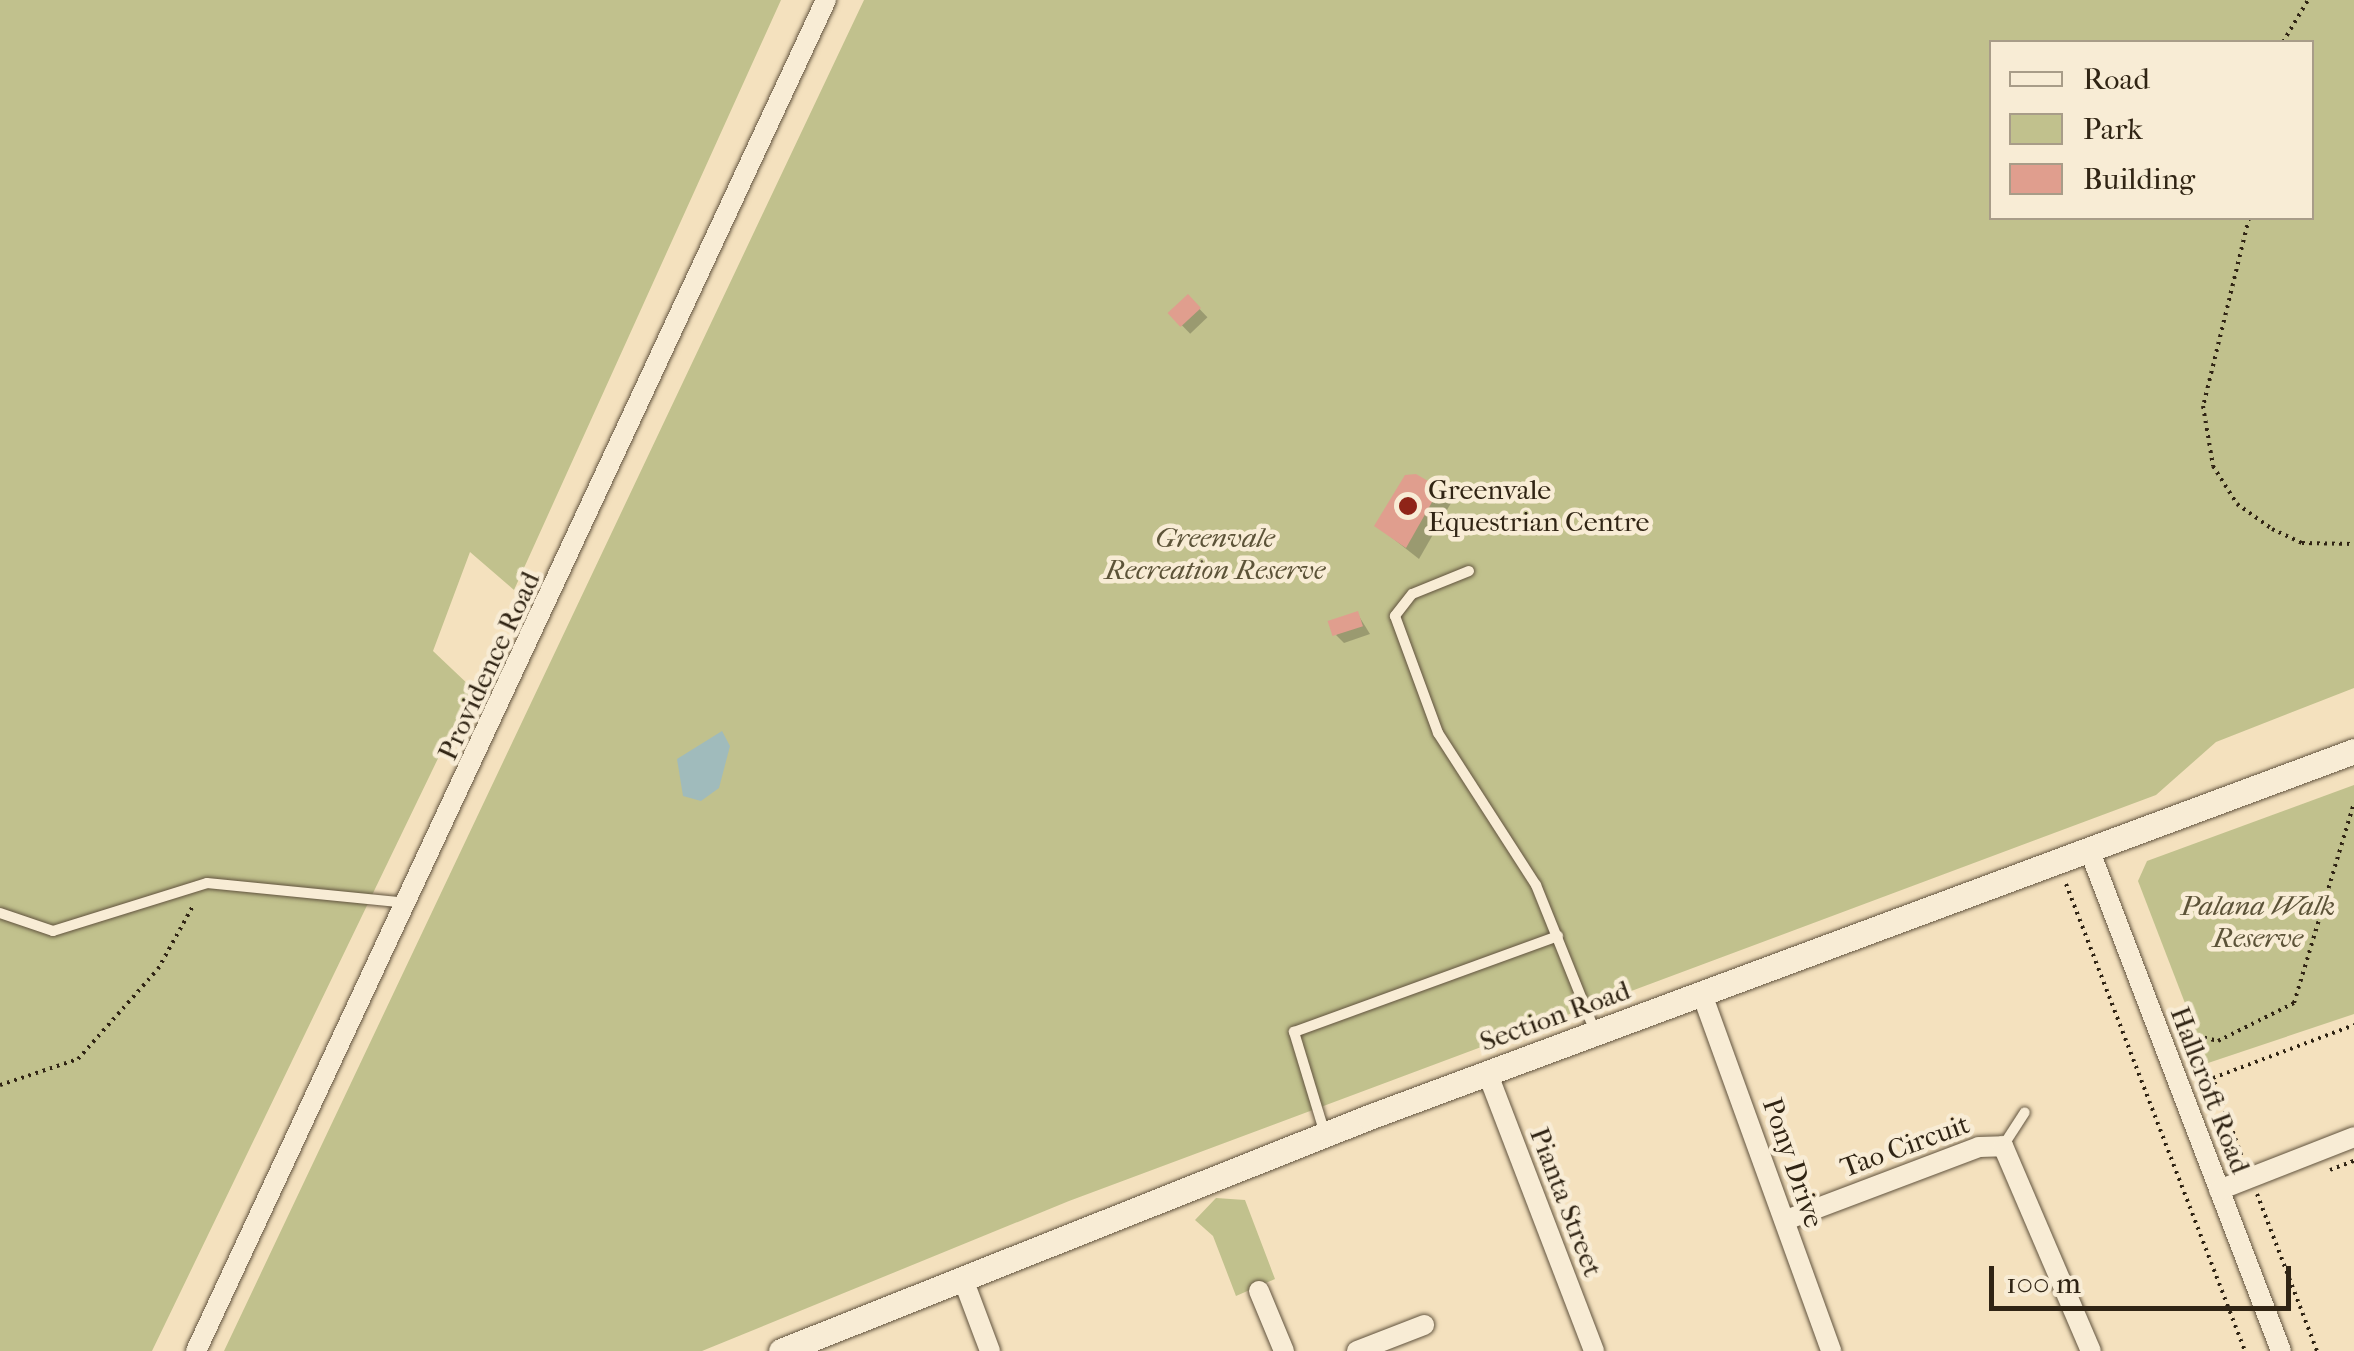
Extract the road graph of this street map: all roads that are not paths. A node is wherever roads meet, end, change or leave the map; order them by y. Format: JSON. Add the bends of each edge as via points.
{"nodes":[{"id":1,"x":826,"y":0,"type":"edge"},
{"id":2,"x":1469,"y":571,"type":"dead end"},
{"id":3,"x":2354,"y":751,"type":"edge"},
{"id":4,"x":2089,"y":849,"type":"junction"},
{"id":5,"x":410,"y":903,"type":"junction"},
{"id":6,"x":0,"y":913,"type":"edge"},
{"id":7,"x":1558,"y":936,"type":"junction"},
{"id":8,"x":1702,"y":994,"type":"junction"},
{"id":9,"x":1596,"y":1033,"type":"junction"},
{"id":10,"x":1487,"y":1072,"type":"junction"},
{"id":11,"x":2025,"y":1112,"type":"dead end"},
{"id":12,"x":1325,"y":1135,"type":"junction"},
{"id":13,"x":2354,"y":1138,"type":"edge"},
{"id":14,"x":2004,"y":1146,"type":"junction"},
{"id":15,"x":2219,"y":1190,"type":"junction"},
{"id":16,"x":1786,"y":1220,"type":"junction"},
{"id":17,"x":963,"y":1279,"type":"junction"},
{"id":18,"x":1259,"y":1291,"type":"dead end"},
{"id":19,"x":1424,"y":1325,"type":"dead end"},
{"id":20,"x":196,"y":1351,"type":"edge"},
{"id":21,"x":781,"y":1351,"type":"edge"},
{"id":22,"x":990,"y":1351,"type":"edge"},
{"id":23,"x":1284,"y":1351,"type":"edge"},
{"id":24,"x":1357,"y":1351,"type":"edge"},
{"id":25,"x":1594,"y":1351,"type":"edge"},
{"id":26,"x":1831,"y":1351,"type":"edge"},
{"id":27,"x":2090,"y":1351,"type":"edge"},
{"id":28,"x":2281,"y":1351,"type":"edge"}],
"edges":[{"from":1,"to":5,"type":"street","name":"Providence Road"},
{"from":2,"to":7,"type":"lane","via":[[1412,594],[1395,616],[1438,733],[1536,884]]},
{"from":3,"to":4,"type":"street","name":"Section Road"},
{"from":4,"to":8,"type":"street","name":"Section Road"},
{"from":4,"to":15,"type":"street","name":"Hallcroft Road"},
{"from":5,"to":6,"type":"lane","via":[[207,883],[53,930]]},
{"from":5,"to":20,"type":"street","name":"Providence Road"},
{"from":7,"to":9,"type":"lane"},
{"from":7,"to":12,"type":"lane","via":[[1294,1032]]},
{"from":8,"to":9,"type":"street","name":"Section Road"},
{"from":8,"to":16,"type":"street","name":"Pony Drive"},
{"from":9,"to":10,"type":"street","name":"Section Road"},
{"from":10,"to":12,"type":"street","name":"Section Road"},
{"from":10,"to":25,"type":"street","name":"Pianta Street"},
{"from":11,"to":14,"type":"lane"},
{"from":12,"to":17,"type":"street","name":"Section Road"},
{"from":13,"to":15,"type":"street"},
{"from":14,"to":16,"type":"street","name":"Tao Circuit","via":[[1979,1146]]},
{"from":14,"to":27,"type":"street","name":"Tao Circuit"},
{"from":15,"to":28,"type":"street","name":"Hallcroft Road"},
{"from":16,"to":26,"type":"street","name":"Pony Drive"},
{"from":17,"to":21,"type":"street","name":"Section Road"},
{"from":17,"to":22,"type":"street"},
{"from":18,"to":23,"type":"street"},
{"from":19,"to":24,"type":"street"}]}
